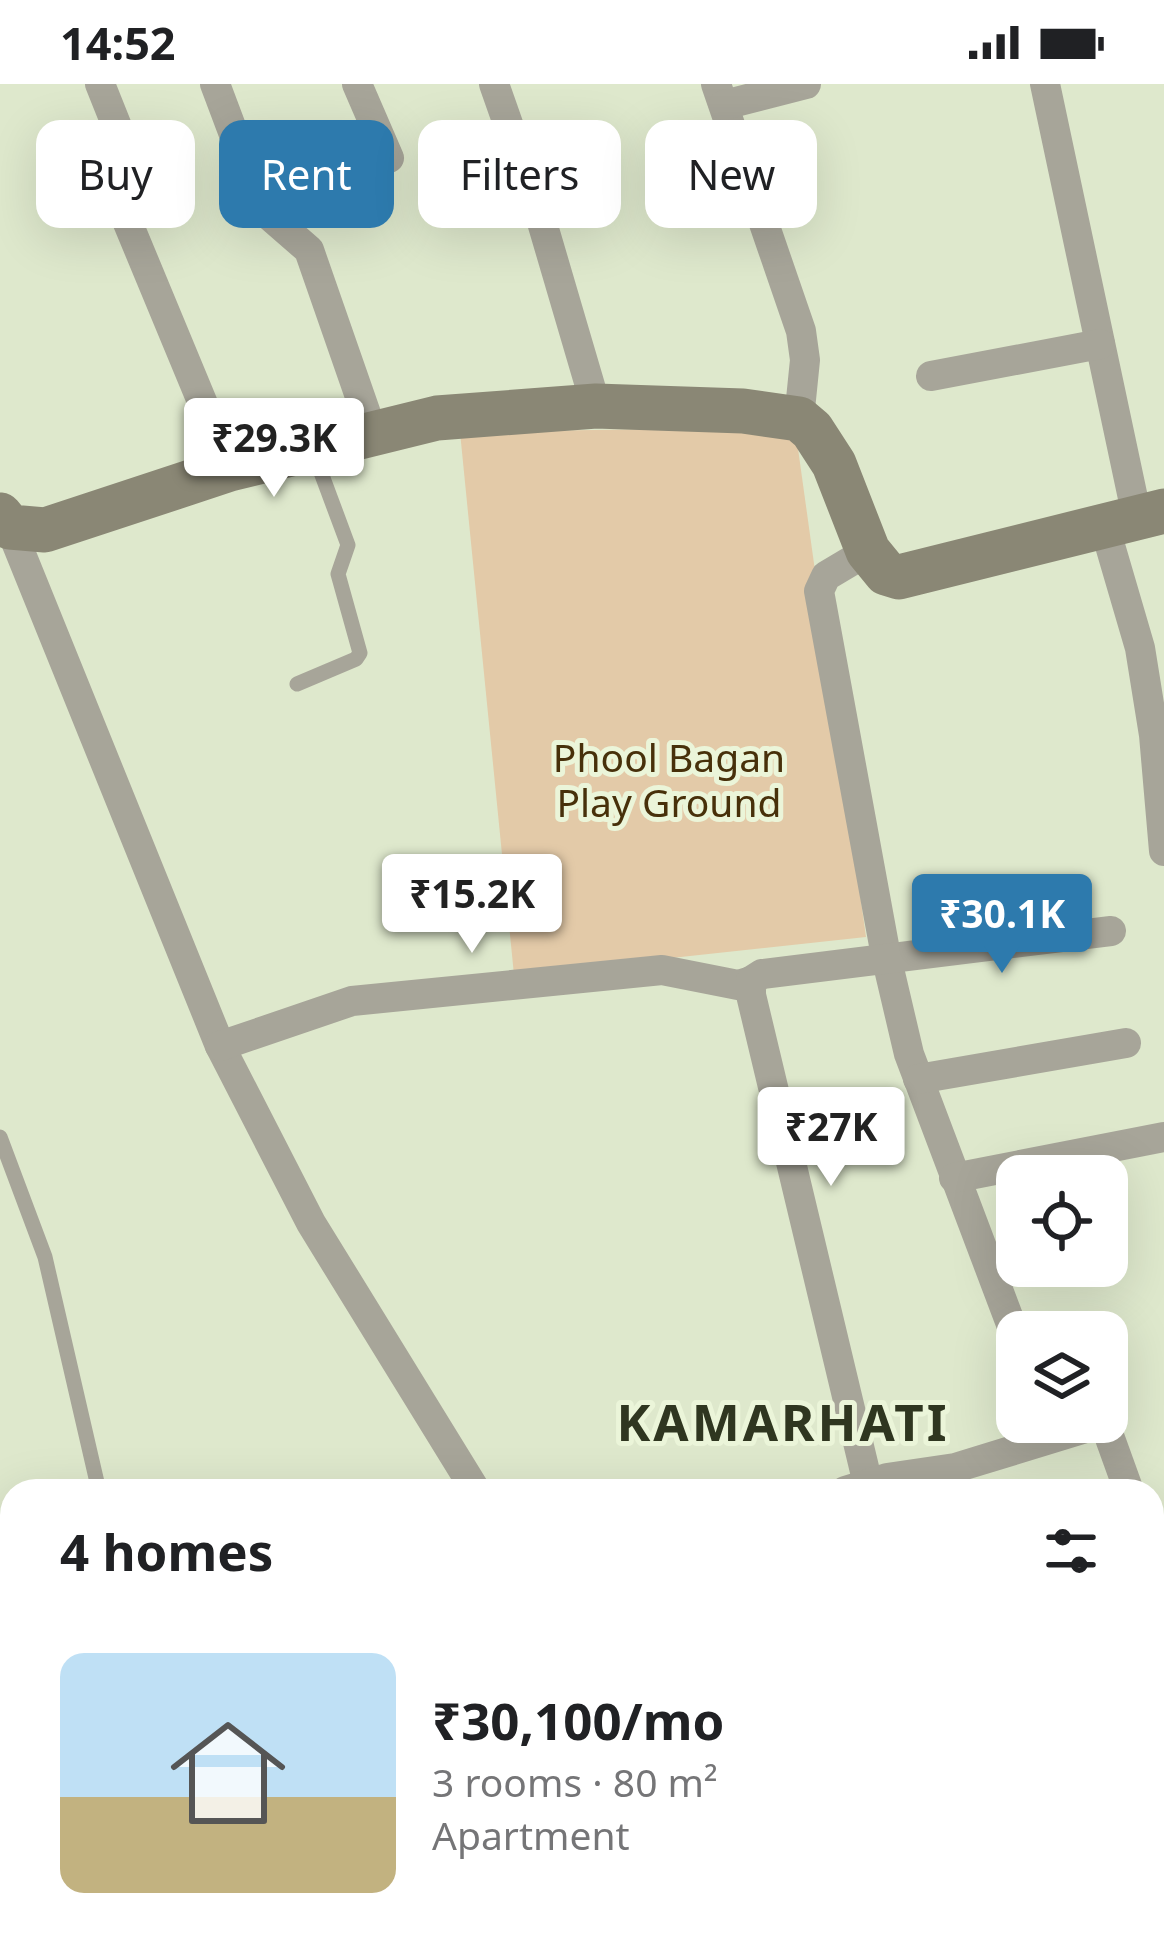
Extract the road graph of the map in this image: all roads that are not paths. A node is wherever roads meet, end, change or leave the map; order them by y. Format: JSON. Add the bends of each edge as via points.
{"nodes":[{"id":1,"x":100,"y":84,"type":"edge"},
{"id":2,"x":215,"y":84,"type":"edge"},
{"id":3,"x":357,"y":84,"type":"edge"},
{"id":4,"x":494,"y":84,"type":"edge"},
{"id":5,"x":806,"y":84,"type":"edge"},
{"id":6,"x":1045,"y":84,"type":"edge"},
{"id":7,"x":720,"y":94,"type":"edge"},
{"id":8,"x":373,"y":120,"type":"edge"},
{"id":9,"x":1100,"y":344,"type":"junction"},
{"id":10,"x":931,"y":376,"type":"dead end"},
{"id":11,"x":596,"y":406,"type":"junction"},
{"id":12,"x":799,"y":419,"type":"junction"},
{"id":13,"x":372,"y":431,"type":"junction"},
{"id":14,"x":313,"y":449,"type":"junction"},
{"id":15,"x":230,"y":469,"type":"junction"},
{"id":16,"x":1135,"y":517,"type":"edge"},
{"id":17,"x":5,"y":521,"type":"edge"},
{"id":18,"x":868,"y":551,"type":"junction"},
{"id":19,"x":297,"y":684,"type":"dead end"},
{"id":20,"x":1164,"y":851,"type":"edge"},
{"id":21,"x":1111,"y":931,"type":"dead end"},
{"id":22,"x":886,"y":956,"type":"junction"},
{"id":23,"x":751,"y":981,"type":"junction"},
{"id":24,"x":1126,"y":1042,"type":"dead end"},
{"id":25,"x":220,"y":1046,"type":"junction"},
{"id":26,"x":918,"y":1079,"type":"junction"},
{"id":27,"x":0,"y":1137,"type":"edge"},
{"id":28,"x":1164,"y":1137,"type":"edge"},
{"id":29,"x":954,"y":1178,"type":"junction"},
{"id":30,"x":1006,"y":1311,"type":"edge"},
{"id":31,"x":1019,"y":1443,"type":"edge"},
{"id":32,"x":1111,"y":1443,"type":"edge"},
{"id":33,"x":96,"y":1479,"type":"edge"},
{"id":34,"x":469,"y":1479,"type":"edge"},
{"id":35,"x":855,"y":1479,"type":"edge"},
{"id":36,"x":930,"y":1479,"type":"edge"},
{"id":37,"x":1124,"y":1479,"type":"edge"}],
"edges":[{"from":1,"to":15,"type":"street","via":[[120,134],[123,211]]},
{"from":2,"to":13,"type":"street","via":[[262,208],[309,250]]},
{"from":3,"to":8,"type":"street"},
{"from":4,"to":11,"type":"street"},
{"from":5,"to":7,"type":"street"},
{"from":6,"to":9,"type":"street"},
{"from":7,"to":12,"type":"street","via":[[801,331]]},
{"from":9,"to":10,"type":"street"},
{"from":9,"to":16,"type":"street"},
{"from":11,"to":12,"type":"street"},
{"from":11,"to":13,"type":"street"},
{"from":12,"to":18,"type":"street","via":[[826,448]]},
{"from":13,"to":14,"type":"street"},
{"from":14,"to":15,"type":"street"},
{"from":14,"to":19,"type":"lane","via":[[348,545],[338,574],[360,653]]},
{"from":15,"to":17,"type":"street","via":[[45,530]]},
{"from":16,"to":18,"type":"street","via":[[911,576],[886,572]]},
{"from":16,"to":20,"type":"street","via":[[1140,649]]},
{"from":17,"to":25,"type":"street"},
{"from":18,"to":22,"type":"street","via":[[826,576],[819,591]]},
{"from":21,"to":22,"type":"street"},
{"from":22,"to":23,"type":"street"},
{"from":22,"to":26,"type":"street"},
{"from":23,"to":25,"type":"street","via":[[662,970],[352,1001]]},
{"from":23,"to":35,"type":"street"},
{"from":24,"to":26,"type":"street"},
{"from":25,"to":34,"type":"street","via":[[311,1223]]},
{"from":26,"to":29,"type":"street"},
{"from":27,"to":33,"type":"lane","via":[[45,1257]]},
{"from":28,"to":29,"type":"street"},
{"from":29,"to":30,"type":"street"},
{"from":31,"to":36,"type":"street"},
{"from":32,"to":37,"type":"street"}]}
